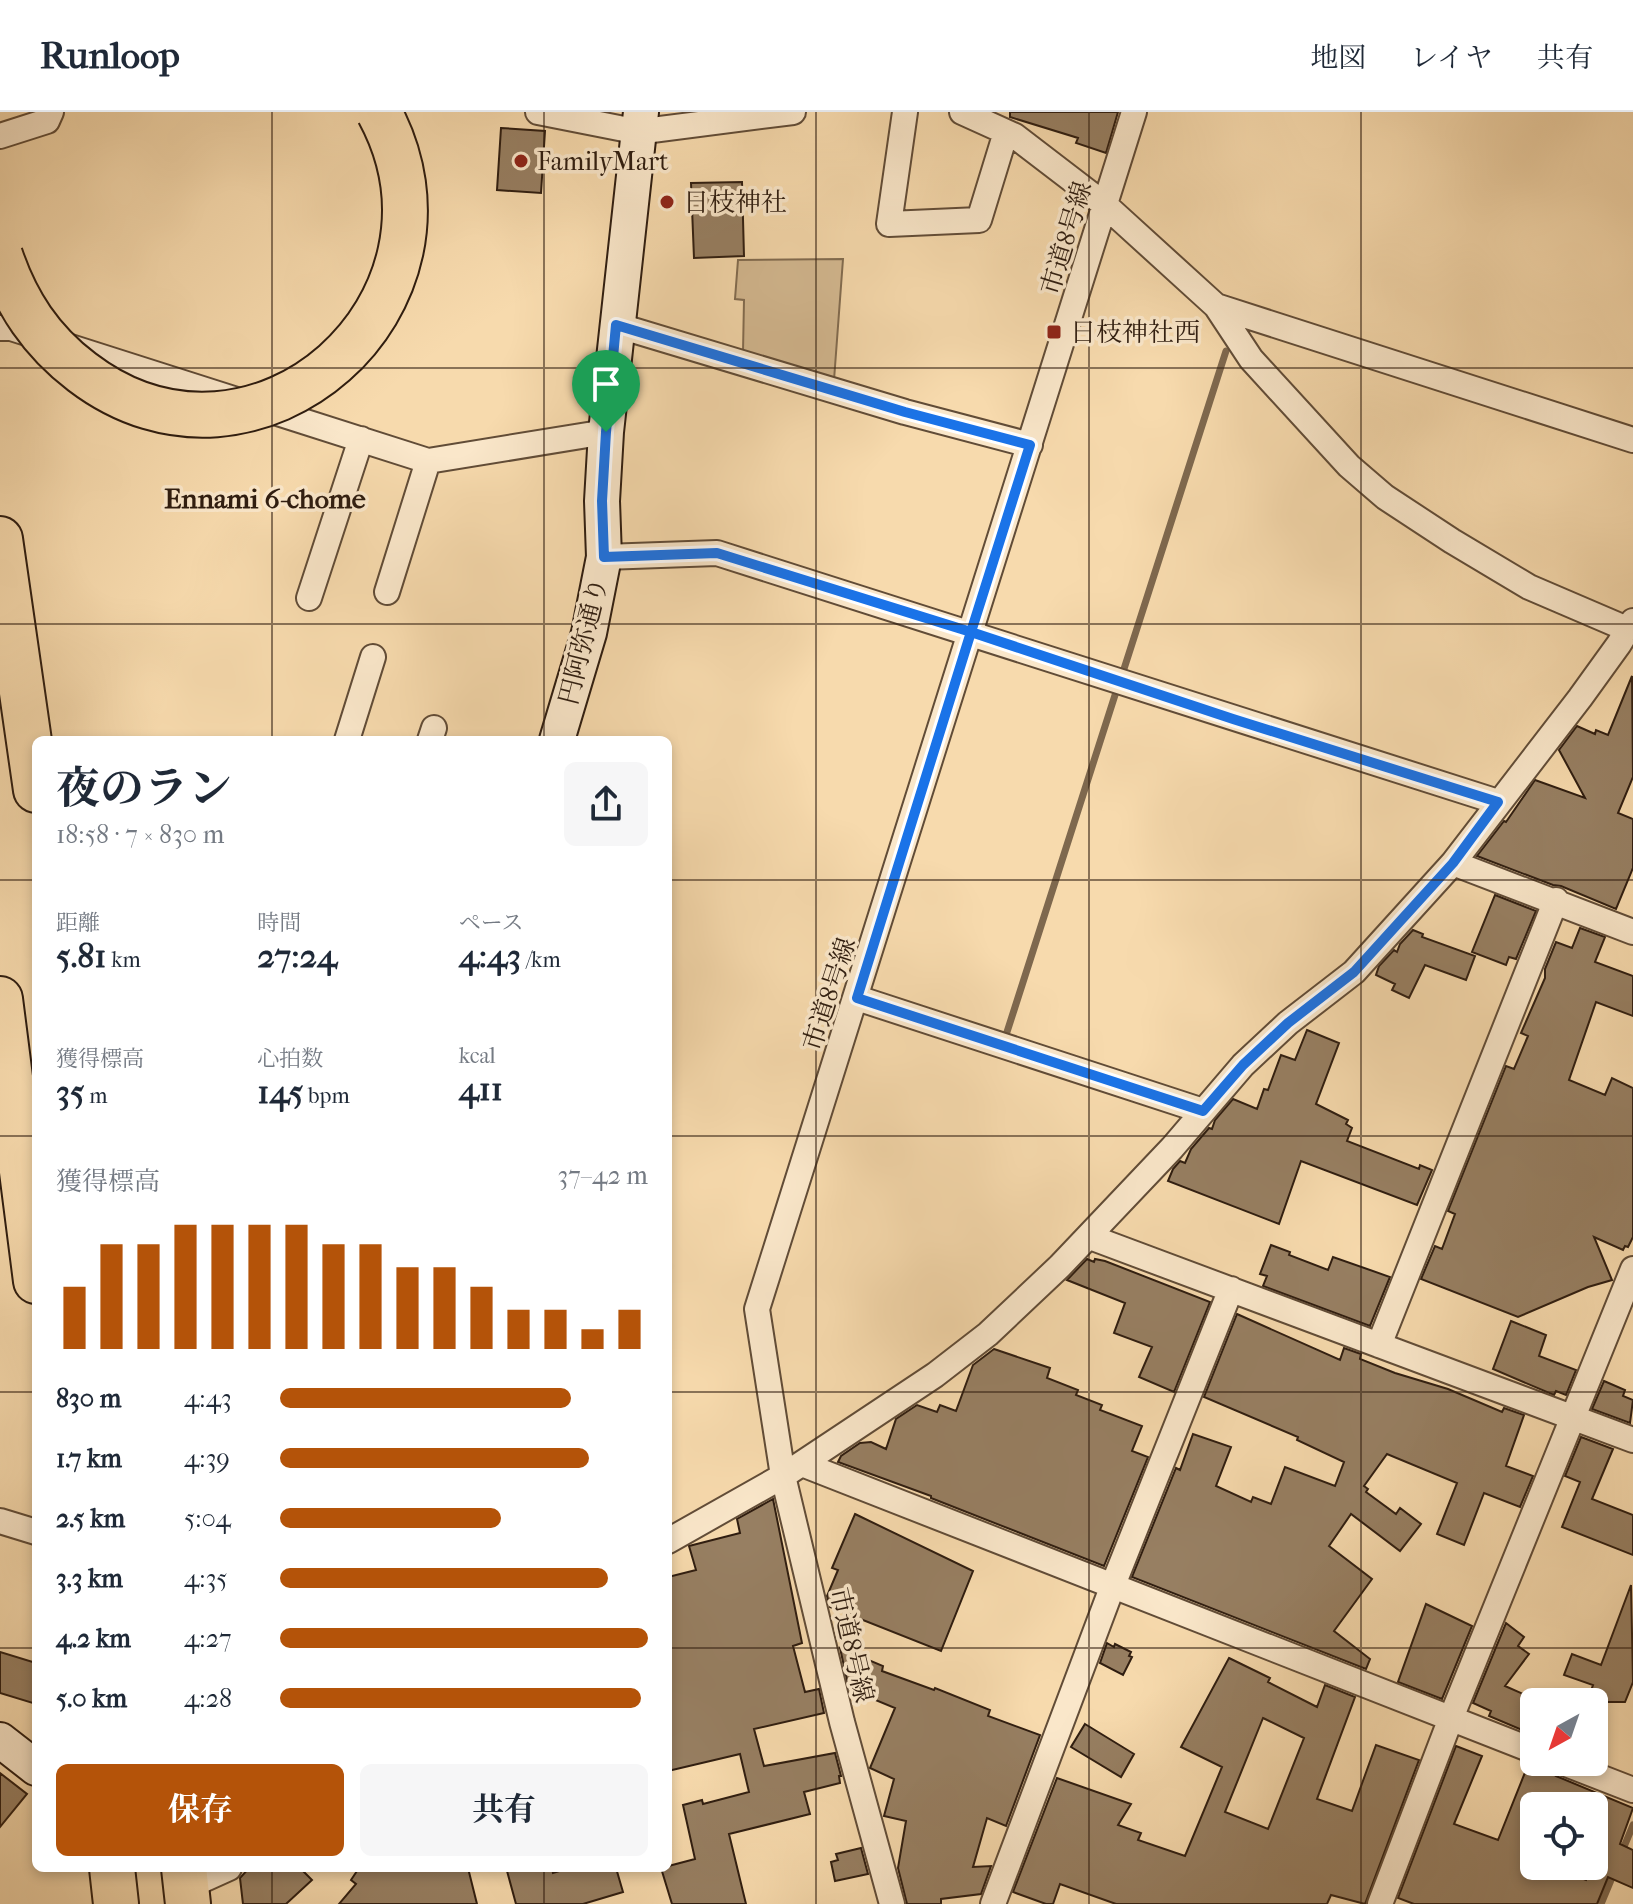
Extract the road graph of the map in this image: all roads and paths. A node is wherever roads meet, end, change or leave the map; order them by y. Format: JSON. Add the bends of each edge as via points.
{"nodes":[{"id":1,"x":51,"y":112,"type":"edge"},
{"id":2,"x":379,"y":112,"type":"edge"},
{"id":3,"x":538,"y":112,"type":"edge"},
{"id":4,"x":793,"y":112,"type":"edge"},
{"id":5,"x":905,"y":112,"type":"edge"},
{"id":6,"x":962,"y":112,"type":"edge"},
{"id":7,"x":1134,"y":112,"type":"edge"},
{"id":8,"x":640,"y":121,"type":"edge"},
{"id":9,"x":1006,"y":132,"type":"junction"},
{"id":10,"x":0,"y":136,"type":"edge"},
{"id":11,"x":1105,"y":205,"type":"junction"},
{"id":12,"x":0,"y":255,"type":"edge"},
{"id":13,"x":1216,"y":306,"type":"junction"},
{"id":14,"x":616,"y":325,"type":"junction"},
{"id":15,"x":0,"y":328,"type":"edge"},
{"id":16,"x":606,"y":432,"type":"junction"},
{"id":17,"x":361,"y":439,"type":"junction"},
{"id":18,"x":1633,"y":440,"type":"edge"},
{"id":19,"x":1030,"y":445,"type":"junction"},
{"id":20,"x":428,"y":461,"type":"junction"},
{"id":21,"x":0,"y":539,"type":"edge"},
{"id":22,"x":604,"y":557,"type":"junction"},
{"id":23,"x":387,"y":592,"type":"dead end"},
{"id":24,"x":309,"y":598,"type":"dead end"},
{"id":25,"x":1630,"y":625,"type":"edge"},
{"id":26,"x":971,"y":632,"type":"junction"},
{"id":27,"x":373,"y":657,"type":"dead end"},
{"id":28,"x":41,"y":736,"type":"edge"},
{"id":29,"x":348,"y":736,"type":"edge"},
{"id":30,"x":558,"y":736,"type":"edge"},
{"id":31,"x":1498,"y":802,"type":"junction"},
{"id":32,"x":1453,"y":863,"type":"junction"},
{"id":33,"x":1556,"y":900,"type":"junction"},
{"id":34,"x":1633,"y":932,"type":"edge"},
{"id":35,"x":857,"y":998,"type":"junction"},
{"id":36,"x":0,"y":999,"type":"edge"},
{"id":37,"x":1203,"y":1111,"type":"junction"},
{"id":38,"x":8,"y":1126,"type":"edge"},
{"id":39,"x":1090,"y":1237,"type":"junction"},
{"id":40,"x":32,"y":1259,"type":"edge"},
{"id":41,"x":1633,"y":1269,"type":"edge"},
{"id":42,"x":1231,"y":1289,"type":"junction"},
{"id":43,"x":1379,"y":1345,"type":"junction"},
{"id":44,"x":1574,"y":1417,"type":"junction"},
{"id":45,"x":1633,"y":1440,"type":"edge"},
{"id":46,"x":793,"y":1470,"type":"junction"},
{"id":47,"x":0,"y":1521,"type":"edge"},
{"id":48,"x":32,"y":1531,"type":"edge"},
{"id":49,"x":672,"y":1539,"type":"edge"},
{"id":50,"x":1113,"y":1585,"type":"junction"},
{"id":51,"x":1451,"y":1718,"type":"junction"},
{"id":52,"x":1,"y":1742,"type":"edge"},
{"id":53,"x":1520,"y":1745,"type":"edge"},
{"id":54,"x":32,"y":1765,"type":"edge"},
{"id":55,"x":1597,"y":1776,"type":"edge"},
{"id":56,"x":1633,"y":1790,"type":"edge"},
{"id":57,"x":112,"y":1872,"type":"edge"},
{"id":58,"x":218,"y":1872,"type":"edge"},
{"id":59,"x":187,"y":1883,"type":"edge"},
{"id":60,"x":116,"y":1904,"type":"edge"},
{"id":61,"x":892,"y":1904,"type":"edge"},
{"id":62,"x":993,"y":1904,"type":"edge"},
{"id":63,"x":1380,"y":1904,"type":"edge"}],
"edges":[{"from":1,"to":10,"type":"street","via":[[47,121]]},
{"from":2,"to":12,"type":"highway","bridge":true,"via":[[394,142],[405,195],[402,251],[392,286],[365,333],[337,363],[270,403],[218,415],[180,415],[113,393],[41,335],[22,308]]},
{"from":3,"to":8,"type":"street"},
{"from":4,"to":8,"type":"street"},
{"from":5,"to":9,"type":"street","via":[[889,224],[979,220]]},
{"from":6,"to":9,"type":"street"},
{"from":7,"to":11,"type":"street","name":"市道8号線"},
{"from":8,"to":14,"type":"street","name":"円阿弥通り"},
{"from":9,"to":11,"type":"street"},
{"from":11,"to":13,"type":"street"},
{"from":11,"to":19,"type":"street","name":"市道8号線"},
{"from":13,"to":18,"type":"street"},
{"from":13,"to":25,"type":"street","via":[[1251,359],[1349,466],[1385,497],[1529,587]]},
{"from":14,"to":16,"type":"street","name":"円阿弥通り"},
{"from":14,"to":19,"type":"street"},
{"from":15,"to":17,"type":"street"},
{"from":16,"to":20,"type":"street"},
{"from":16,"to":22,"type":"street","name":"円阿弥通り"},
{"from":17,"to":20,"type":"street"},
{"from":17,"to":24,"type":"street"},
{"from":19,"to":26,"type":"street","name":"市道8号線"},
{"from":20,"to":23,"type":"street"},
{"from":21,"to":28,"type":"highway"},
{"from":22,"to":26,"type":"street","via":[[717,553]]},
{"from":22,"to":30,"type":"street","name":"円阿弥通り","via":[[589,633]]},
{"from":25,"to":31,"type":"street"},
{"from":26,"to":31,"type":"street"},
{"from":26,"to":35,"type":"street","name":"市道8号線"},
{"from":27,"to":29,"type":"street"},
{"from":31,"to":32,"type":"street"},
{"from":32,"to":33,"type":"street"},
{"from":32,"to":37,"type":"street","via":[[1354,972],[1288,1023]]},
{"from":33,"to":34,"type":"street"},
{"from":33,"to":43,"type":"street"},
{"from":35,"to":37,"type":"street"},
{"from":35,"to":46,"type":"street","name":"市道8号線","via":[[757,1309]]},
{"from":36,"to":38,"type":"highway"},
{"from":37,"to":39,"type":"street"},
{"from":38,"to":40,"type":"highway"},
{"from":39,"to":42,"type":"street"},
{"from":39,"to":46,"type":"street","via":[[988,1334]]},
{"from":41,"to":44,"type":"street"},
{"from":42,"to":43,"type":"street"},
{"from":42,"to":50,"type":"street"},
{"from":43,"to":44,"type":"street"},
{"from":44,"to":45,"type":"street"},
{"from":44,"to":51,"type":"street"},
{"from":46,"to":49,"type":"street"},
{"from":46,"to":50,"type":"street"},
{"from":46,"to":61,"type":"street","name":"市道8号線","via":[[842,1722]]},
{"from":47,"to":48,"type":"street"},
{"from":50,"to":51,"type":"street"},
{"from":50,"to":62,"type":"street"},
{"from":51,"to":53,"type":"street"},
{"from":51,"to":63,"type":"street"},
{"from":52,"to":54,"type":"street"},
{"from":55,"to":56,"type":"street"},
{"from":57,"to":60,"type":"highway"},
{"from":58,"to":59,"type":"street"}]}
